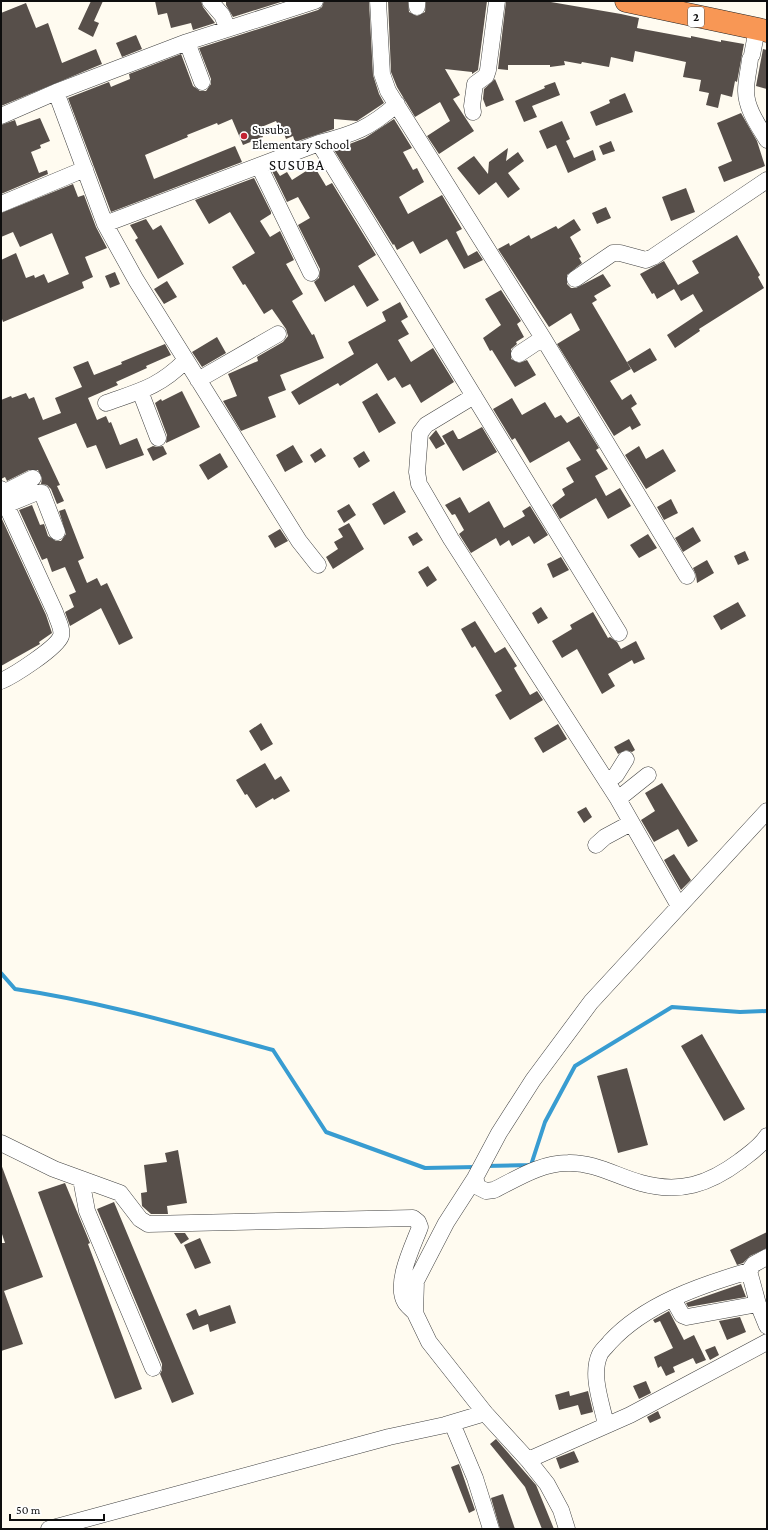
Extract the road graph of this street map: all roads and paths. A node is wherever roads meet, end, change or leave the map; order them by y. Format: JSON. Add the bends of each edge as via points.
{"nodes":[{"id":1,"x":210,"y":1,"type":"edge"},
{"id":2,"x":315,"y":1,"type":"edge"},
{"id":3,"x":378,"y":1,"type":"edge"},
{"id":4,"x":497,"y":1,"type":"edge"},
{"id":5,"x":626,"y":1,"type":"edge"},
{"id":6,"x":228,"y":29,"type":"junction"},
{"id":7,"x":762,"y":30,"type":"edge"},
{"id":8,"x":187,"y":42,"type":"junction"},
{"id":9,"x":202,"y":82,"type":"dead end"},
{"id":10,"x":56,"y":92,"type":"junction"},
{"id":11,"x":397,"y":104,"type":"junction"},
{"id":12,"x":473,"y":112,"type":"dead end"},
{"id":13,"x":1,"y":116,"type":"edge"},
{"id":14,"x":767,"y":140,"type":"edge"},
{"id":15,"x":319,"y":143,"type":"junction"},
{"id":16,"x":259,"y":166,"type":"junction"},
{"id":17,"x":85,"y":170,"type":"junction"},
{"id":18,"x":767,"y":180,"type":"edge"},
{"id":19,"x":1,"y":204,"type":"edge"},
{"id":20,"x":105,"y":224,"type":"junction"},
{"id":21,"x":311,"y":273,"type":"dead end"},
{"id":22,"x":575,"y":279,"type":"dead end"},
{"id":23,"x":278,"y":334,"type":"dead end"},
{"id":24,"x":543,"y":338,"type":"junction"},
{"id":25,"x":519,"y":354,"type":"dead end"},
{"id":26,"x":185,"y":361,"type":"junction"},
{"id":27,"x":198,"y":380,"type":"junction"},
{"id":28,"x":140,"y":391,"type":"junction"},
{"id":29,"x":474,"y":396,"type":"junction"},
{"id":30,"x":106,"y":403,"type":"dead end"},
{"id":31,"x":158,"y":438,"type":"dead end"},
{"id":32,"x":33,"y":478,"type":"dead end"},
{"id":33,"x":3,"y":496,"type":"edge"},
{"id":34,"x":57,"y":532,"type":"dead end"},
{"id":35,"x":318,"y":565,"type":"dead end"},
{"id":36,"x":688,"y":576,"type":"dead end"},
{"id":37,"x":619,"y":633,"type":"dead end"},
{"id":38,"x":1,"y":681,"type":"edge"},
{"id":39,"x":626,"y":759,"type":"dead end"},
{"id":40,"x":648,"y":775,"type":"dead end"},
{"id":41,"x":607,"y":782,"type":"junction"},
{"id":42,"x":618,"y":799,"type":"junction"},
{"id":43,"x":767,"y":811,"type":"edge"},
{"id":44,"x":632,"y":823,"type":"junction"},
{"id":45,"x":596,"y":845,"type":"dead end"},
{"id":46,"x":679,"y":906,"type":"junction"},
{"id":47,"x":1,"y":1143,"type":"edge"},
{"id":48,"x":765,"y":1143,"type":"edge"},
{"id":49,"x":477,"y":1175,"type":"junction"},
{"id":50,"x":81,"y":1179,"type":"junction"},
{"id":51,"x":767,"y":1257,"type":"edge"},
{"id":52,"x":749,"y":1271,"type":"junction"},
{"id":53,"x":673,"y":1299,"type":"junction"},
{"id":54,"x":758,"y":1304,"type":"junction"},
{"id":55,"x":415,"y":1313,"type":"junction"},
{"id":56,"x":767,"y":1326,"type":"edge"},
{"id":57,"x":767,"y":1342,"type":"edge"},
{"id":58,"x":153,"y":1368,"type":"dead end"},
{"id":59,"x":485,"y":1413,"type":"junction"},
{"id":60,"x":606,"y":1425,"type":"junction"},
{"id":61,"x":454,"y":1428,"type":"dead end"},
{"id":62,"x":528,"y":1460,"type":"junction"},
{"id":63,"x":49,"y":1529,"type":"edge"},
{"id":64,"x":491,"y":1529,"type":"edge"},
{"id":65,"x":567,"y":1529,"type":"edge"}],
"edges":[{"from":1,"to":6,"type":"street","via":[[222,15]]},
{"from":2,"to":6,"type":"street"},
{"from":3,"to":11,"type":"street","via":[[382,74],[388,91]]},
{"from":4,"to":12,"type":"street","via":[[488,70],[486,76],[475,84]]},
{"from":5,"to":7,"type":"highway","number":"2"},
{"from":6,"to":8,"type":"street"},
{"from":7,"to":14,"type":"street","via":[[751,57],[746,90],[753,115]]},
{"from":8,"to":9,"type":"street"},
{"from":8,"to":10,"type":"street"},
{"from":10,"to":13,"type":"street"},
{"from":10,"to":17,"type":"street"},
{"from":11,"to":15,"type":"street","via":[[367,128]]},
{"from":11,"to":24,"type":"street"},
{"from":15,"to":16,"type":"street"},
{"from":15,"to":29,"type":"street"},
{"from":16,"to":20,"type":"street"},
{"from":16,"to":21,"type":"street"},
{"from":17,"to":19,"type":"street"},
{"from":17,"to":20,"type":"street"},
{"from":18,"to":22,"type":"street","via":[[653,257],[646,260],[613,253]]},
{"from":20,"to":26,"type":"street"},
{"from":23,"to":27,"type":"street"},
{"from":24,"to":25,"type":"street"},
{"from":24,"to":36,"type":"street"},
{"from":26,"to":27,"type":"street"},
{"from":26,"to":28,"type":"street","via":[[154,386]]},
{"from":27,"to":35,"type":"street","via":[[298,540]]},
{"from":28,"to":30,"type":"street"},
{"from":28,"to":31,"type":"street"},
{"from":29,"to":37,"type":"street"},
{"from":29,"to":41,"type":"street","via":[[426,425],[420,433],[417,472],[419,484],[451,539]]},
{"from":32,"to":33,"type":"street"},
{"from":33,"to":34,"type":"street","via":[[42,493]]},
{"from":33,"to":38,"type":"street","via":[[55,612],[61,637],[15,675]]},
{"from":39,"to":41,"type":"street","via":[[616,775]]},
{"from":40,"to":42,"type":"street"},
{"from":41,"to":42,"type":"street"},
{"from":42,"to":44,"type":"street"},
{"from":43,"to":46,"type":"street"},
{"from":44,"to":45,"type":"street","via":[[605,837]]},
{"from":44,"to":46,"type":"street"},
{"from":46,"to":49,"type":"street","via":[[591,1002],[533,1080],[499,1133]]},
{"from":47,"to":50,"type":"street"},
{"from":48,"to":49,"type":"street","via":[[726,1171],[706,1182],[687,1187],[668,1188],[641,1183],[593,1166],[568,1163],[539,1168],[494,1190],[486,1191],[478,1187]]},
{"from":49,"to":55,"type":"street","via":[[446,1223],[416,1281]]},
{"from":50,"to":55,"type":"street","via":[[120,1193],[140,1219],[148,1224],[413,1218],[420,1227],[401,1288],[405,1302]]},
{"from":50,"to":58,"type":"street","via":[[87,1210]]},
{"from":51,"to":52,"type":"street","via":[[754,1264]]},
{"from":52,"to":53,"type":"street","via":[[709,1283]]},
{"from":52,"to":54,"type":"street"},
{"from":53,"to":54,"type":"street","via":[[682,1315],[687,1317]]},
{"from":53,"to":60,"type":"street","via":[[642,1316],[618,1335],[600,1354],[596,1377]]},
{"from":54,"to":56,"type":"street"},
{"from":55,"to":59,"type":"street","via":[[429,1342]]},
{"from":57,"to":60,"type":"street","via":[[630,1415]]},
{"from":59,"to":62,"type":"street"},
{"from":59,"to":63,"type":"street"},
{"from":60,"to":62,"type":"street"},
{"from":61,"to":64,"type":"street","via":[[475,1478]]},
{"from":62,"to":65,"type":"street","via":[[547,1484],[561,1510]]}]}
